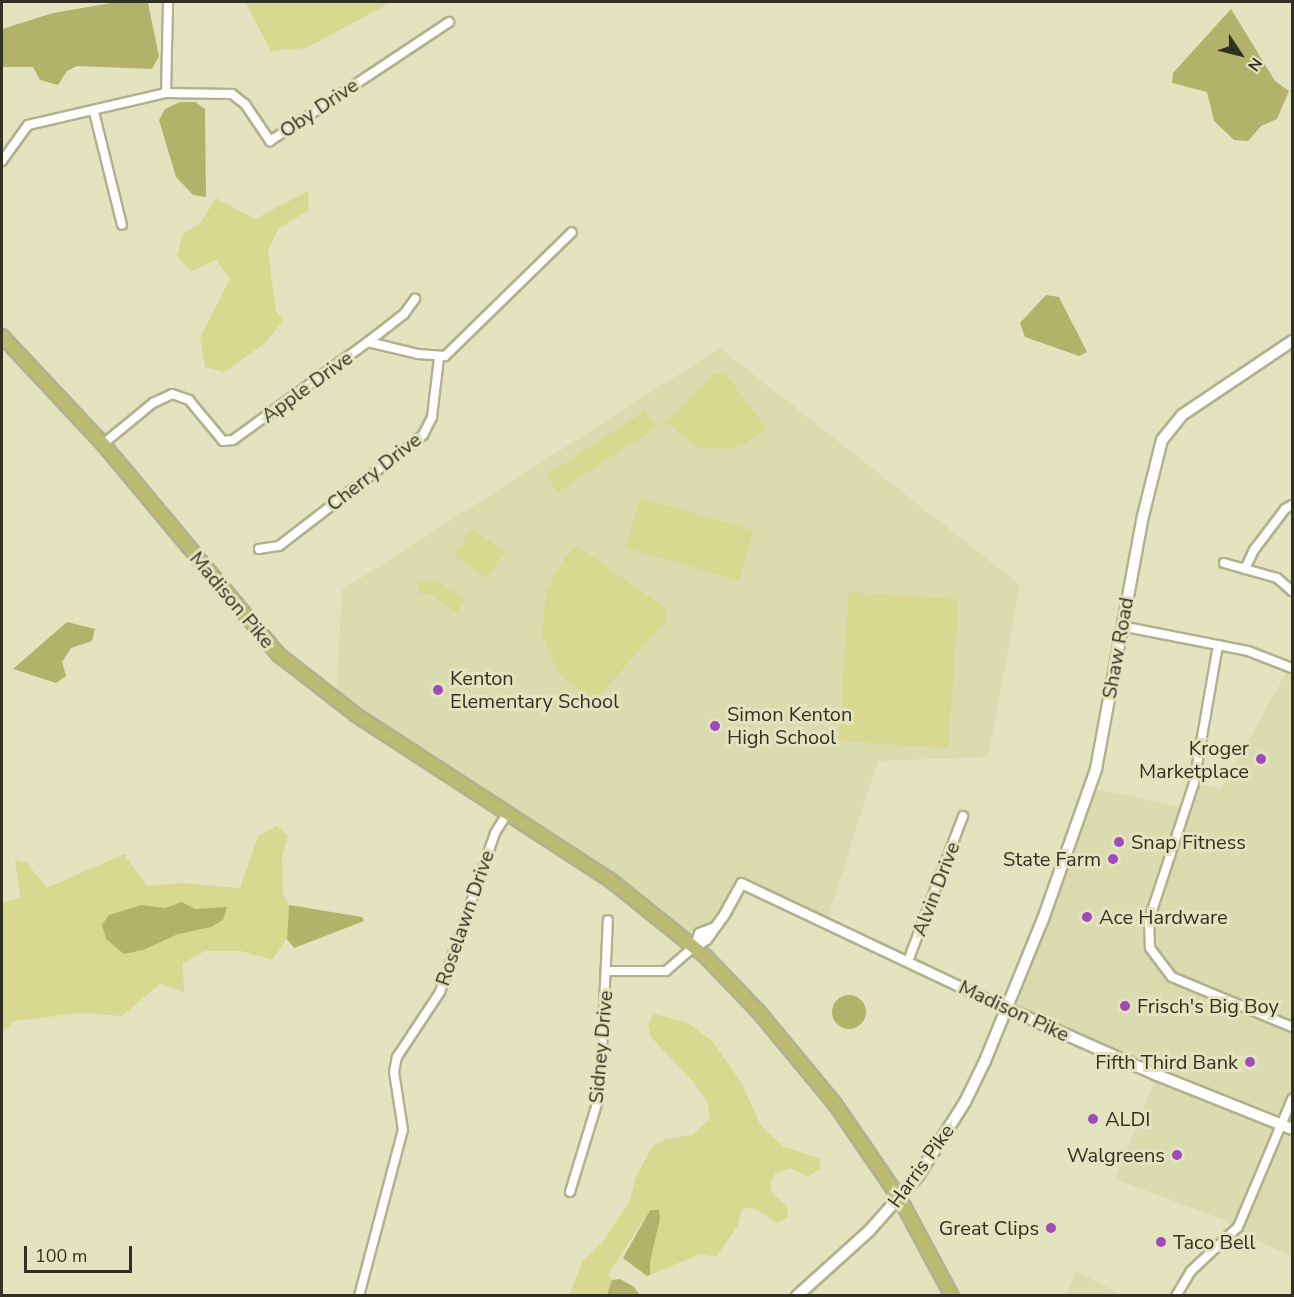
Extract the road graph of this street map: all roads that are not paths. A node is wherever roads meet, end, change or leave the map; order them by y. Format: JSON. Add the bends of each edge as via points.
{"nodes":[{"id":1,"x":168,"y":2,"type":"edge"},
{"id":2,"x":449,"y":22,"type":"dead end"},
{"id":3,"x":166,"y":93,"type":"junction"},
{"id":4,"x":94,"y":112,"type":"junction"},
{"id":5,"x":2,"y":161,"type":"edge"},
{"id":6,"x":122,"y":225,"type":"dead end"},
{"id":7,"x":572,"y":232,"type":"dead end"},
{"id":8,"x":416,"y":299,"type":"dead end"},
{"id":9,"x":2,"y":336,"type":"edge"},
{"id":10,"x":1293,"y":341,"type":"edge"},
{"id":11,"x":368,"y":342,"type":"junction"},
{"id":12,"x":439,"y":357,"type":"junction"},
{"id":13,"x":103,"y":444,"type":"junction"},
{"id":14,"x":1289,"y":507,"type":"edge"},
{"id":15,"x":259,"y":549,"type":"dead end"},
{"id":16,"x":1224,"y":563,"type":"dead end"},
{"id":17,"x":1245,"y":569,"type":"junction"},
{"id":18,"x":1293,"y":591,"type":"edge"},
{"id":19,"x":1121,"y":626,"type":"junction"},
{"id":20,"x":1218,"y":645,"type":"junction"},
{"id":21,"x":1293,"y":668,"type":"edge"},
{"id":22,"x":508,"y":812,"type":"junction"},
{"id":23,"x":963,"y":816,"type":"dead end"},
{"id":24,"x":741,"y":883,"type":"joint"},
{"id":25,"x":608,"y":920,"type":"dead end"},
{"id":26,"x":694,"y":946,"type":"junction"},
{"id":27,"x":908,"y":961,"type":"junction"},
{"id":28,"x":607,"y":971,"type":"junction"},
{"id":29,"x":1006,"y":1008,"type":"junction"},
{"id":30,"x":1293,"y":1027,"type":"edge"},
{"id":31,"x":1293,"y":1099,"type":"edge"},
{"id":32,"x":1287,"y":1127,"type":"edge"},
{"id":33,"x":570,"y":1192,"type":"dead end"},
{"id":34,"x":900,"y":1199,"type":"junction"},
{"id":35,"x":359,"y":1296,"type":"edge"},
{"id":36,"x":797,"y":1296,"type":"edge"},
{"id":37,"x":952,"y":1296,"type":"edge"},
{"id":38,"x":1176,"y":1296,"type":"edge"}],
"edges":[{"from":1,"to":3,"type":"street"},
{"from":2,"to":3,"type":"street","name":"Oby Drive","via":[[270,141],[245,104],[232,94]]},
{"from":3,"to":4,"type":"street","name":"Oby Drive"},
{"from":4,"to":5,"type":"street","name":"Oby Drive","via":[[23,127]]},
{"from":4,"to":6,"type":"street"},
{"from":7,"to":12,"type":"street","via":[[452,351]]},
{"from":8,"to":11,"type":"street","via":[[404,314]]},
{"from":9,"to":13,"type":"main road","name":"Madison Pike"},
{"from":10,"to":19,"type":"main road","name":"Shaw Road","via":[[1182,415],[1162,440],[1152,470]]},
{"from":11,"to":12,"type":"street","name":"Apple Drive"},
{"from":11,"to":13,"type":"street","name":"Apple Drive","via":[[233,440],[223,441],[189,400],[172,394],[153,403]]},
{"from":12,"to":15,"type":"street","name":"Cherry Drive","via":[[432,417],[423,435],[279,546]]},
{"from":13,"to":22,"type":"main road","name":"Madison Pike","via":[[279,655],[349,711]]},
{"from":14,"to":17,"type":"street","via":[[1254,550]]},
{"from":16,"to":17,"type":"street"},
{"from":17,"to":18,"type":"street","via":[[1277,578]]},
{"from":19,"to":20,"type":"street"},
{"from":19,"to":29,"type":"main road","name":"Shaw Road","via":[[1096,769],[1043,919]]},
{"from":20,"to":21,"type":"street","via":[[1268,657]]},
{"from":20,"to":30,"type":"street","via":[[1194,783],[1149,920],[1150,948],[1172,977]]},
{"from":22,"to":26,"type":"main road","name":"Madison Pike","via":[[609,879]]},
{"from":22,"to":35,"type":"street","name":"Roselawn Drive","via":[[495,833],[440,992],[397,1057],[394,1072],[403,1130]]},
{"from":23,"to":27,"type":"street","name":"Alvin Drive"},
{"from":24,"to":26,"type":"street","name":"Sidney Drive","via":[[733,902],[706,939]]},
{"from":24,"to":27,"type":"street","name":"Madison Pike"},
{"from":25,"to":28,"type":"street","name":"Sidney Drive"},
{"from":26,"to":28,"type":"street","name":"Sidney Drive","via":[[666,971]]},
{"from":26,"to":34,"type":"main road","name":"Madison Pike","via":[[758,1011],[818,1083]]},
{"from":27,"to":29,"type":"street","name":"Madison Pike"},
{"from":28,"to":33,"type":"street","name":"Sidney Drive","via":[[600,1094]]},
{"from":29,"to":32,"type":"main road","name":"Madison Pike"},
{"from":29,"to":34,"type":"main road","name":"Harris Pike","via":[[965,1102]]},
{"from":31,"to":32,"type":"street"},
{"from":32,"to":38,"type":"street","via":[[1238,1227],[1191,1271]]},
{"from":34,"to":36,"type":"main road","name":"Harris Pike"},
{"from":34,"to":37,"type":"main road","name":"Madison Pike"}]}
